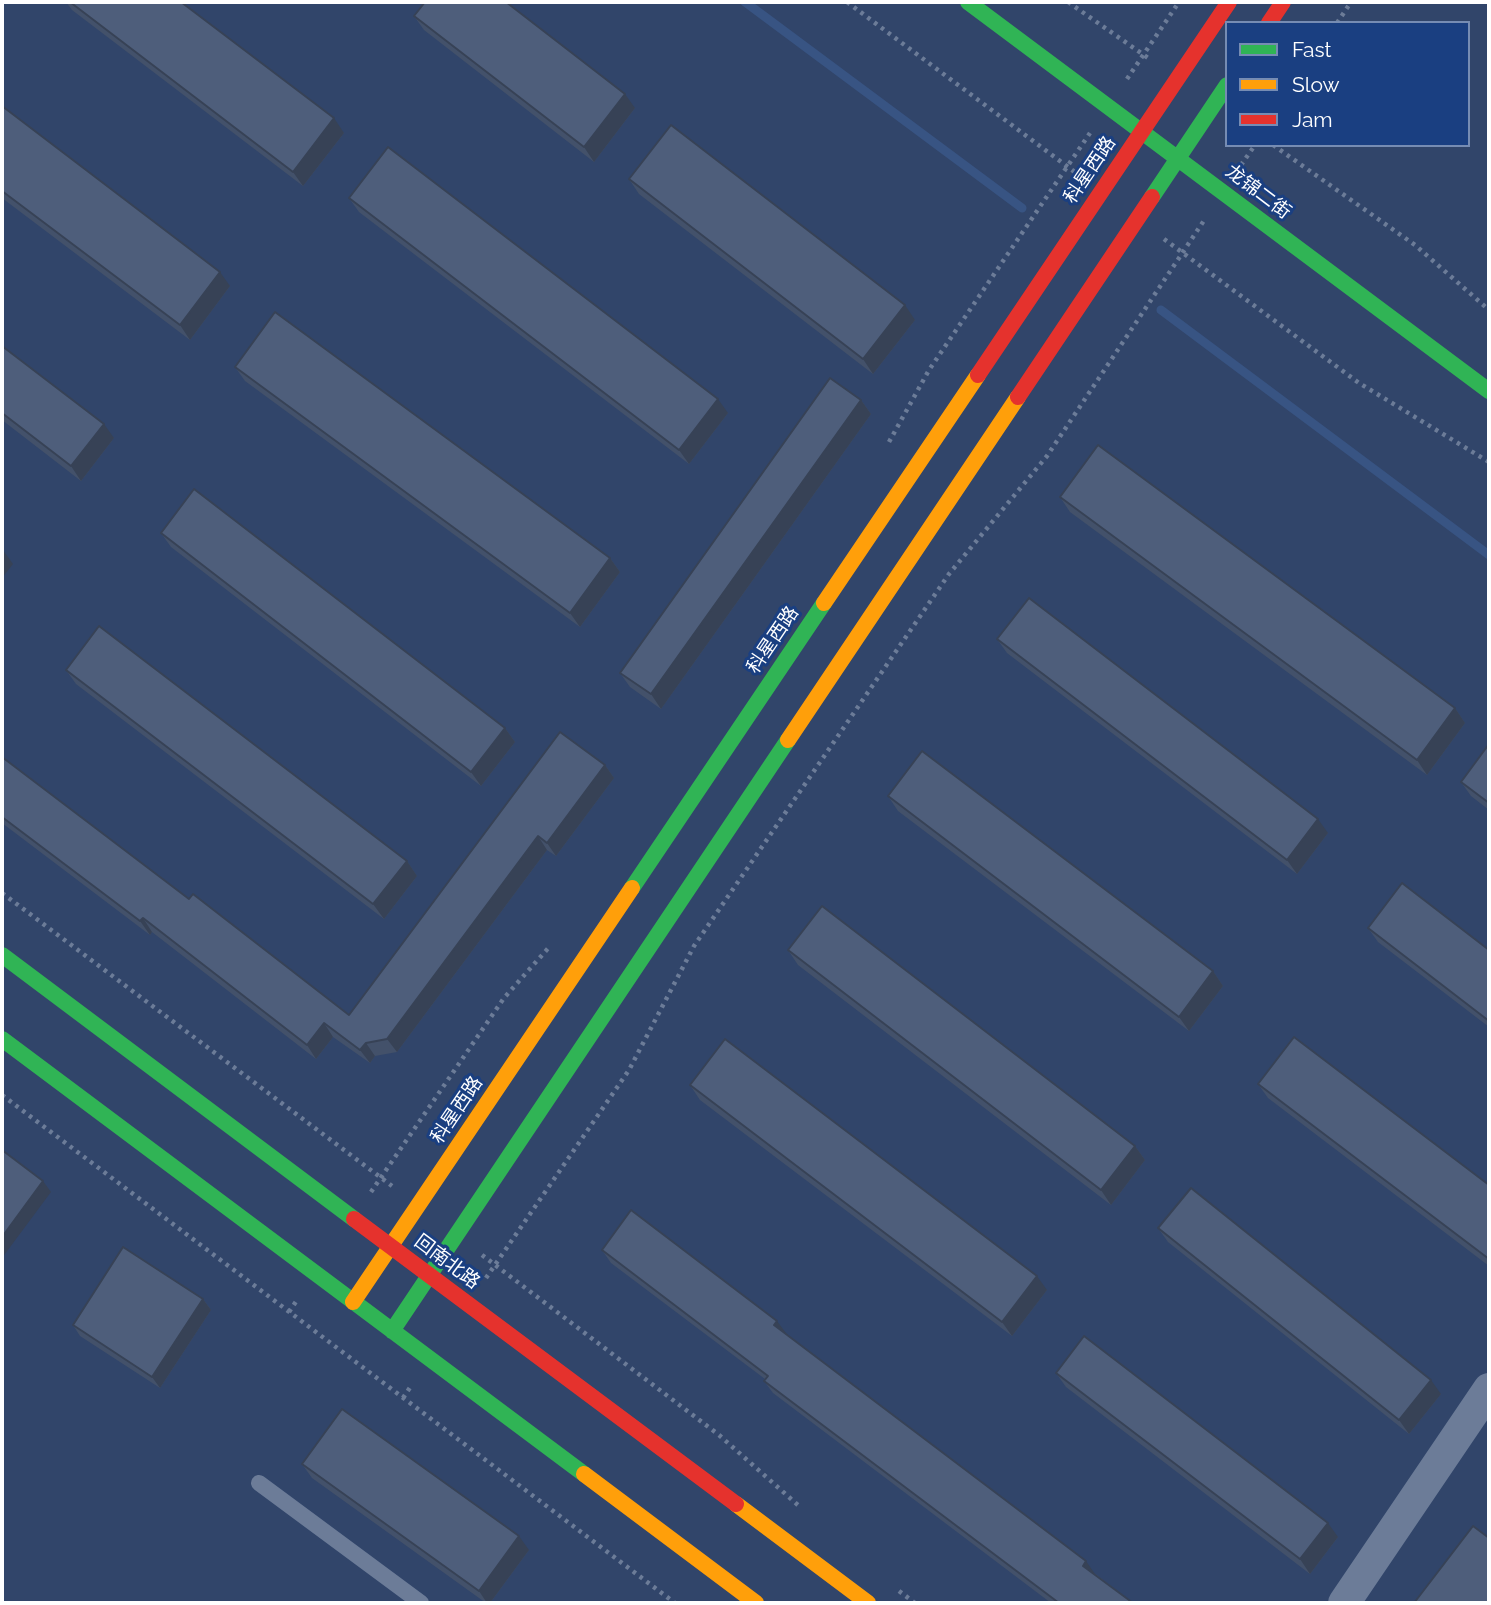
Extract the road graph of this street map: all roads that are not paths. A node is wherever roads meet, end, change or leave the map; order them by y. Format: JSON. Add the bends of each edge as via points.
{"nodes":[{"id":1,"x":968,"y":2,"type":"edge"},
{"id":2,"x":1229,"y":2,"type":"edge"},
{"id":3,"x":1283,"y":2,"type":"edge"},
{"id":4,"x":1270,"y":21,"type":"edge"},
{"id":5,"x":1225,"y":88,"type":"edge"},
{"id":6,"x":1142,"y":131,"type":"junction"},
{"id":7,"x":1178,"y":158,"type":"junction"},
{"id":8,"x":1489,"y":391,"type":"edge"},
{"id":9,"x":2,"y":955,"type":"edge"},
{"id":10,"x":2,"y":1040,"type":"edge"},
{"id":11,"x":390,"y":1246,"type":"junction"},
{"id":12,"x":429,"y":1275,"type":"junction"},
{"id":13,"x":353,"y":1302,"type":"junction"},
{"id":14,"x":392,"y":1331,"type":"junction"},
{"id":15,"x":1489,"y":1389,"type":"edge"},
{"id":16,"x":259,"y":1483,"type":"dead end"},
{"id":17,"x":421,"y":1603,"type":"edge"},
{"id":18,"x":756,"y":1603,"type":"edge"},
{"id":19,"x":868,"y":1603,"type":"edge"},
{"id":20,"x":1344,"y":1603,"type":"edge"}],
"edges":[{"from":1,"to":6,"type":"street","name":"龙锦二街"},
{"from":2,"to":6,"type":"street","name":"科星西路"},
{"from":3,"to":4,"type":"street"},
{"from":5,"to":7,"type":"street"},
{"from":6,"to":7,"type":"street","name":"龙锦二街"},
{"from":6,"to":11,"type":"street","name":"科星西路"},
{"from":7,"to":8,"type":"street","name":"龙锦二街"},
{"from":7,"to":12,"type":"street"},
{"from":9,"to":11,"type":"street","name":"回南北路"},
{"from":10,"to":13,"type":"street"},
{"from":11,"to":12,"type":"street","name":"回南北路"},
{"from":11,"to":13,"type":"street","name":"科星西路"},
{"from":12,"to":14,"type":"street"},
{"from":12,"to":19,"type":"street","name":"回南北路"},
{"from":13,"to":14,"type":"street"},
{"from":14,"to":18,"type":"street"},
{"from":15,"to":20,"type":"street"},
{"from":16,"to":17,"type":"lane"}]}
